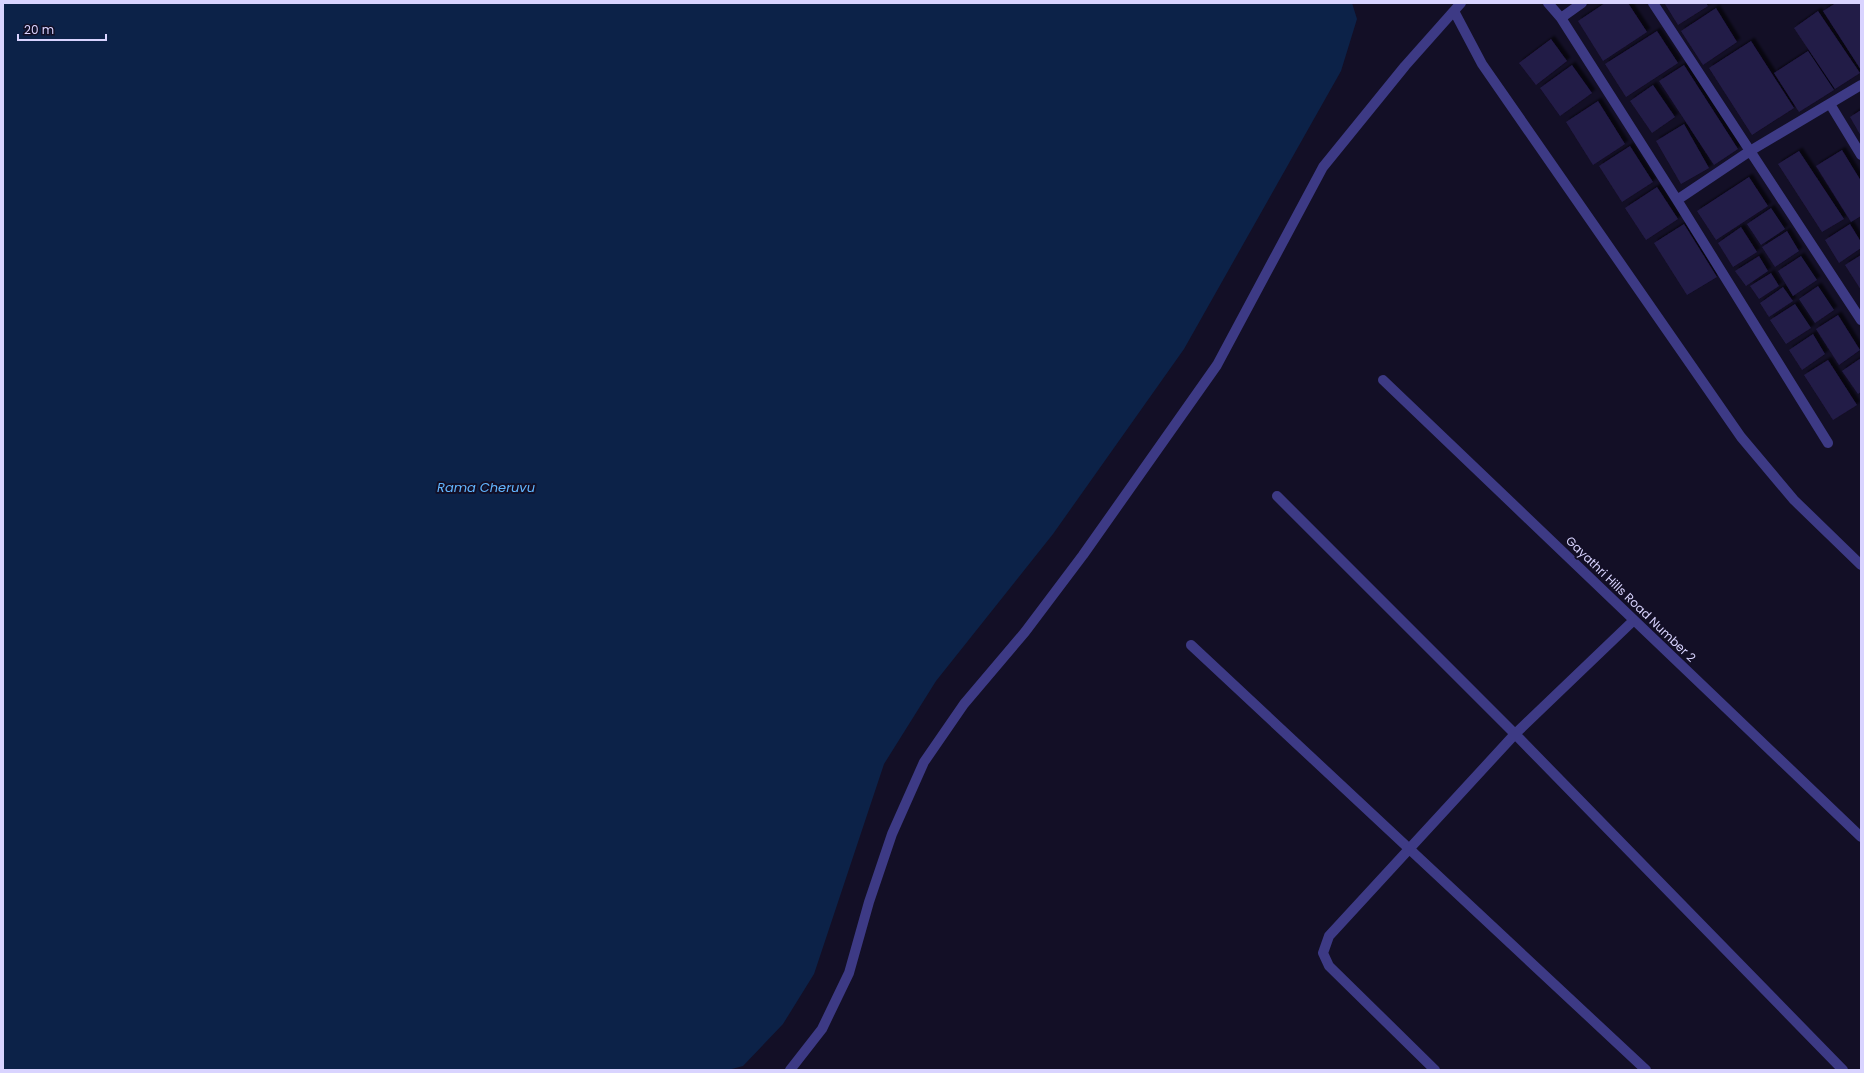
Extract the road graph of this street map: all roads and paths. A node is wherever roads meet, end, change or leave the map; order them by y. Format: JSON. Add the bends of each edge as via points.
{"nodes":[{"id":1,"x":1461,"y":3,"type":"edge"},
{"id":2,"x":1548,"y":3,"type":"edge"},
{"id":3,"x":1582,"y":3,"type":"edge"},
{"id":4,"x":1652,"y":3,"type":"edge"},
{"id":5,"x":1454,"y":11,"type":"junction"},
{"id":6,"x":1560,"y":18,"type":"junction"},
{"id":7,"x":1861,"y":85,"type":"edge"},
{"id":8,"x":1830,"y":104,"type":"junction"},
{"id":9,"x":1750,"y":151,"type":"junction"},
{"id":10,"x":1861,"y":155,"type":"edge"},
{"id":11,"x":1677,"y":200,"type":"junction"},
{"id":12,"x":1861,"y":320,"type":"edge"},
{"id":13,"x":1383,"y":380,"type":"dead end"},
{"id":14,"x":1828,"y":443,"type":"dead end"},
{"id":15,"x":1277,"y":496,"type":"dead end"},
{"id":16,"x":1861,"y":565,"type":"edge"},
{"id":17,"x":1634,"y":620,"type":"junction"},
{"id":18,"x":1191,"y":645,"type":"dead end"},
{"id":19,"x":1515,"y":734,"type":"junction"},
{"id":20,"x":1861,"y":836,"type":"edge"},
{"id":21,"x":1409,"y":849,"type":"junction"},
{"id":22,"x":790,"y":1070,"type":"edge"},
{"id":23,"x":1435,"y":1070,"type":"edge"},
{"id":24,"x":1646,"y":1070,"type":"edge"},
{"id":25,"x":1843,"y":1070,"type":"edge"}],
"edges":[{"from":1,"to":5,"type":"street"},
{"from":2,"to":6,"type":"street"},
{"from":3,"to":6,"type":"street"},
{"from":4,"to":9,"type":"street"},
{"from":5,"to":16,"type":"street","via":[[1482,64],[1741,437],[1794,500]]},
{"from":5,"to":22,"type":"street","via":[[1404,66],[1323,168],[1217,365],[1083,555],[1025,632],[964,704],[924,762],[892,834],[868,902],[849,973],[822,1029]]},
{"from":6,"to":11,"type":"street"},
{"from":7,"to":8,"type":"street"},
{"from":8,"to":9,"type":"street"},
{"from":8,"to":10,"type":"street"},
{"from":9,"to":11,"type":"street"},
{"from":9,"to":12,"type":"street"},
{"from":11,"to":14,"type":"street"},
{"from":13,"to":17,"type":"street","name":"Gayathri Hills Road Number 2"},
{"from":15,"to":19,"type":"street"},
{"from":17,"to":19,"type":"street"},
{"from":17,"to":20,"type":"street","name":"Gayathri Hills Road Number 2"},
{"from":18,"to":21,"type":"street"},
{"from":19,"to":21,"type":"street"},
{"from":19,"to":25,"type":"street"},
{"from":21,"to":23,"type":"street","via":[[1330,936],[1323,953],[1329,966]]},
{"from":21,"to":24,"type":"street"}]}
